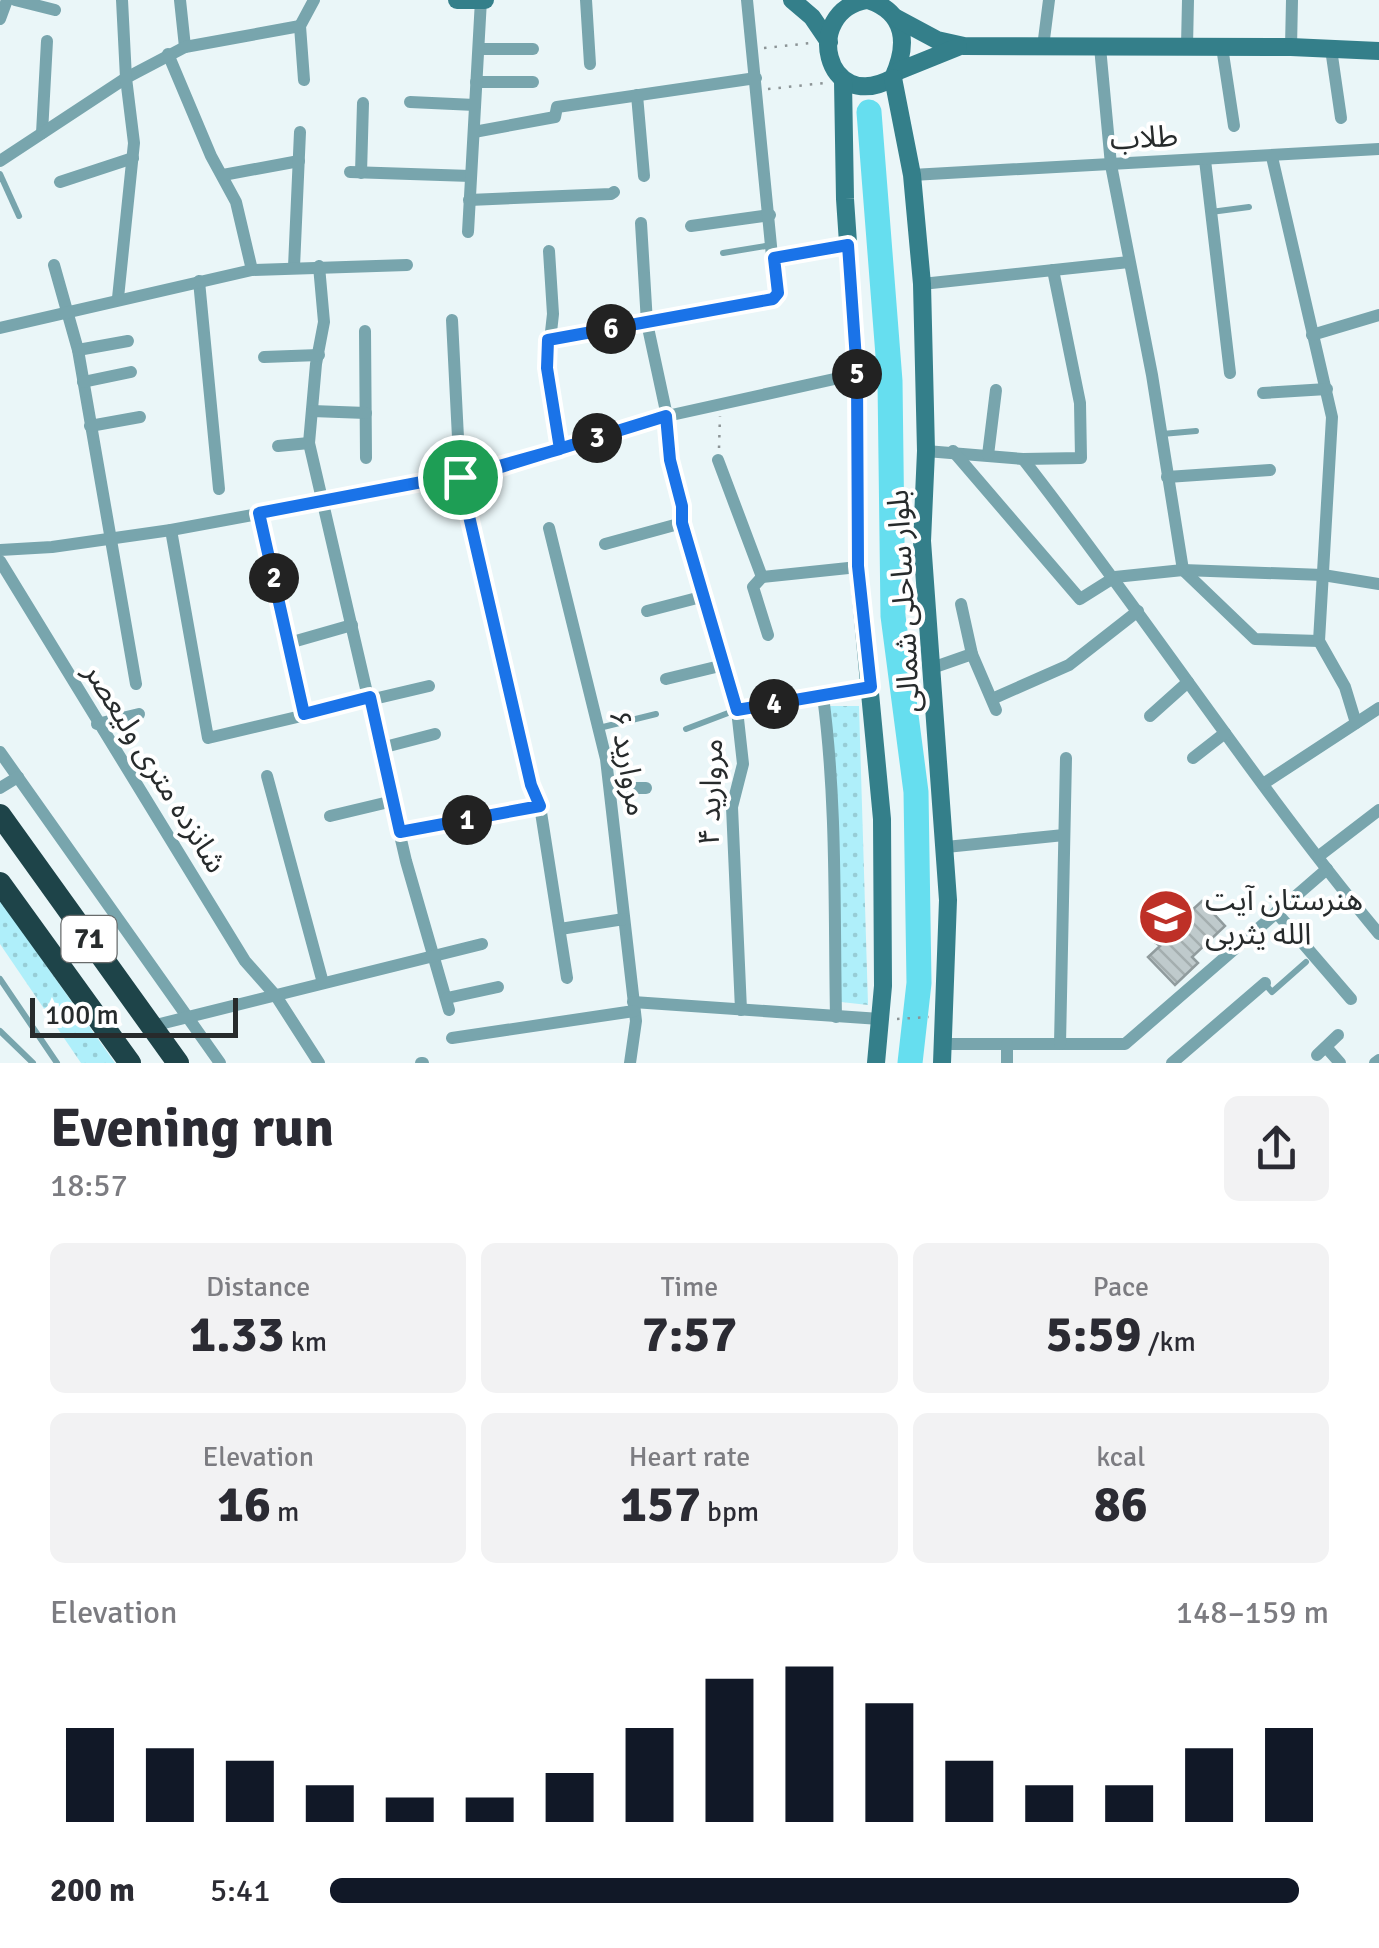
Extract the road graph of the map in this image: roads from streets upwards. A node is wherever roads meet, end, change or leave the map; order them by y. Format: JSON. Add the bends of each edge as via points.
{"nodes":[{"id":1,"x":7,"y":0,"type":"edge"},
{"id":2,"x":15,"y":0,"type":"edge"},
{"id":3,"x":122,"y":0,"type":"edge"},
{"id":4,"x":180,"y":0,"type":"edge"},
{"id":5,"x":314,"y":0,"type":"edge"},
{"id":6,"x":459,"y":0,"type":"edge"},
{"id":7,"x":483,"y":0,"type":"edge"},
{"id":8,"x":586,"y":0,"type":"edge"},
{"id":9,"x":747,"y":0,"type":"edge"},
{"id":10,"x":792,"y":0,"type":"edge"},
{"id":11,"x":1049,"y":0,"type":"edge"},
{"id":12,"x":1188,"y":0,"type":"edge"},
{"id":13,"x":1292,"y":0,"type":"edge"},
{"id":14,"x":858,"y":1,"type":"edge"},
{"id":15,"x":832,"y":9,"type":"edge"},
{"id":16,"x":895,"y":11,"type":"edge"},
{"id":17,"x":54,"y":16,"type":"dead end"},
{"id":18,"x":0,"y":20,"type":"edge"},
{"id":19,"x":300,"y":26,"type":"junction"},
{"id":20,"x":48,"y":41,"type":"dead end"},
{"id":21,"x":829,"y":42,"type":"junction"},
{"id":22,"x":185,"y":46,"type":"junction"},
{"id":23,"x":964,"y":46,"type":"junction"},
{"id":24,"x":1187,"y":46,"type":"junction"},
{"id":25,"x":1043,"y":47,"type":"junction"},
{"id":26,"x":1100,"y":47,"type":"junction"},
{"id":27,"x":1222,"y":47,"type":"junction"},
{"id":28,"x":1291,"y":47,"type":"junction"},
{"id":29,"x":478,"y":48,"type":"junction"},
{"id":30,"x":533,"y":49,"type":"dead end"},
{"id":31,"x":1331,"y":49,"type":"junction"},
{"id":32,"x":1379,"y":52,"type":"edge"},
{"id":33,"x":168,"y":54,"type":"junction"},
{"id":34,"x":590,"y":64,"type":"dead end"},
{"id":35,"x":895,"y":75,"type":"junction"},
{"id":36,"x":126,"y":78,"type":"junction"},
{"id":37,"x":304,"y":80,"type":"dead end"},
{"id":38,"x":843,"y":81,"type":"junction"},
{"id":39,"x":476,"y":82,"type":"junction"},
{"id":40,"x":533,"y":82,"type":"dead end"},
{"id":41,"x":756,"y":84,"type":"junction"},
{"id":42,"x":637,"y":95,"type":"junction"},
{"id":43,"x":410,"y":102,"type":"dead end"},
{"id":44,"x":362,"y":103,"type":"dead end"},
{"id":45,"x":475,"y":105,"type":"junction"},
{"id":46,"x":1340,"y":118,"type":"dead end"},
{"id":47,"x":1234,"y":126,"type":"dead end"},
{"id":48,"x":300,"y":132,"type":"dead end"},
{"id":49,"x":474,"y":132,"type":"junction"},
{"id":50,"x":42,"y":133,"type":"junction"},
{"id":51,"x":1379,"y":149,"type":"edge"},
{"id":52,"x":1272,"y":157,"type":"junction"},
{"id":53,"x":133,"y":158,"type":"junction"},
{"id":54,"x":0,"y":160,"type":"edge"},
{"id":55,"x":1205,"y":160,"type":"junction"},
{"id":56,"x":299,"y":161,"type":"junction"},
{"id":57,"x":1110,"y":164,"type":"junction"},
{"id":58,"x":223,"y":175,"type":"junction"},
{"id":59,"x":912,"y":175,"type":"junction"},
{"id":60,"x":471,"y":176,"type":"junction"},
{"id":61,"x":644,"y":176,"type":"dead end"},
{"id":62,"x":60,"y":182,"type":"dead end"},
{"id":63,"x":614,"y":192,"type":"dead end"},
{"id":64,"x":470,"y":200,"type":"junction"},
{"id":65,"x":770,"y":216,"type":"junction"},
{"id":66,"x":641,"y":223,"type":"dead end"},
{"id":67,"x":691,"y":226,"type":"dead end"},
{"id":68,"x":468,"y":232,"type":"dead end"},
{"id":69,"x":549,"y":251,"type":"dead end"},
{"id":70,"x":1129,"y":262,"type":"junction"},
{"id":71,"x":407,"y":264,"type":"dead end"},
{"id":72,"x":54,"y":265,"type":"dead end"},
{"id":73,"x":294,"y":266,"type":"junction"},
{"id":74,"x":318,"y":266,"type":"junction"},
{"id":75,"x":252,"y":270,"type":"junction"},
{"id":76,"x":1053,"y":270,"type":"junction"},
{"id":77,"x":199,"y":281,"type":"junction"},
{"id":78,"x":922,"y":284,"type":"junction"},
{"id":79,"x":118,"y":298,"type":"junction"},
{"id":80,"x":68,"y":312,"type":"junction"},
{"id":81,"x":1379,"y":316,"type":"edge"},
{"id":82,"x":452,"y":320,"type":"dead end"},
{"id":83,"x":648,"y":323,"type":"junction"},
{"id":84,"x":0,"y":328,"type":"edge"},
{"id":85,"x":365,"y":331,"type":"dead end"},
{"id":86,"x":1312,"y":335,"type":"junction"},
{"id":87,"x":548,"y":340,"type":"junction"},
{"id":88,"x":128,"y":341,"type":"dead end"},
{"id":89,"x":78,"y":350,"type":"junction"},
{"id":90,"x":319,"y":355,"type":"junction"},
{"id":91,"x":264,"y":357,"type":"dead end"},
{"id":92,"x":130,"y":372,"type":"dead end"},
{"id":93,"x":1230,"y":372,"type":"dead end"},
{"id":94,"x":857,"y":374,"type":"junction"},
{"id":95,"x":83,"y":382,"type":"junction"},
{"id":96,"x":996,"y":390,"type":"dead end"},
{"id":97,"x":1326,"y":390,"type":"junction"},
{"id":98,"x":1262,"y":393,"type":"dead end"},
{"id":99,"x":312,"y":411,"type":"junction"},
{"id":100,"x":366,"y":413,"type":"junction"},
{"id":101,"x":666,"y":416,"type":"junction"},
{"id":102,"x":140,"y":417,"type":"dead end"},
{"id":103,"x":90,"y":426,"type":"junction"},
{"id":104,"x":309,"y":443,"type":"junction"},
{"id":105,"x":278,"y":446,"type":"dead end"},
{"id":106,"x":560,"y":449,"type":"junction"},
{"id":107,"x":926,"y":451,"type":"junction"},
{"id":108,"x":953,"y":452,"type":"junction"},
{"id":109,"x":988,"y":455,"type":"junction"},
{"id":110,"x":366,"y":458,"type":"dead end"},
{"id":111,"x":1023,"y":459,"type":"junction"},
{"id":112,"x":718,"y":460,"type":"road end"},
{"id":113,"x":1270,"y":470,"type":"dead end"},
{"id":114,"x":460,"y":477,"type":"junction"},
{"id":115,"x":1168,"y":477,"type":"junction"},
{"id":116,"x":219,"y":490,"type":"dead end"},
{"id":117,"x":323,"y":501,"type":"junction"},
{"id":118,"x":259,"y":513,"type":"junction"},
{"id":119,"x":549,"y":528,"type":"dead end"},
{"id":120,"x":171,"y":530,"type":"junction"},
{"id":121,"x":108,"y":539,"type":"junction"},
{"id":122,"x":605,"y":544,"type":"dead end"},
{"id":123,"x":0,"y":550,"type":"edge"},
{"id":124,"x":0,"y":561,"type":"edge"},
{"id":125,"x":858,"y":566,"type":"junction"},
{"id":126,"x":1183,"y":570,"type":"junction"},
{"id":127,"x":1324,"y":575,"type":"junction"},
{"id":128,"x":762,"y":577,"type":"junction"},
{"id":129,"x":1115,"y":577,"type":"junction"},
{"id":130,"x":1379,"y":584,"type":"edge"},
{"id":131,"x":702,"y":598,"type":"junction"},
{"id":132,"x":961,"y":604,"type":"dead end"},
{"id":133,"x":1138,"y":611,"type":"junction"},
{"id":134,"x":647,"y":612,"type":"dead end"},
{"id":135,"x":352,"y":624,"type":"junction"},
{"id":136,"x":768,"y":635,"type":"dead end"},
{"id":137,"x":1319,"y":640,"type":"junction"},
{"id":138,"x":289,"y":643,"type":"junction"},
{"id":139,"x":972,"y":654,"type":"junction"},
{"id":140,"x":724,"y":665,"type":"junction"},
{"id":141,"x":932,"y":668,"type":"junction"},
{"id":142,"x":666,"y":679,"type":"dead end"},
{"id":143,"x":1188,"y":682,"type":"junction"},
{"id":144,"x":136,"y":684,"type":"dead end"},
{"id":145,"x":429,"y":686,"type":"dead end"},
{"id":146,"x":871,"y":687,"type":"junction"},
{"id":147,"x":822,"y":696,"type":"junction"},
{"id":148,"x":370,"y":697,"type":"junction"},
{"id":149,"x":1379,"y":708,"type":"edge"},
{"id":150,"x":737,"y":710,"type":"junction"},
{"id":151,"x":139,"y":714,"type":"dead end"},
{"id":152,"x":304,"y":714,"type":"junction"},
{"id":153,"x":1150,"y":716,"type":"dead end"},
{"id":154,"x":1356,"y":723,"type":"junction"},
{"id":155,"x":97,"y":724,"type":"junction"},
{"id":156,"x":1224,"y":733,"type":"junction"},
{"id":157,"x":435,"y":734,"type":"dead end"},
{"id":158,"x":381,"y":748,"type":"junction"},
{"id":159,"x":0,"y":752,"type":"edge"},
{"id":160,"x":1066,"y":758,"type":"dead end"},
{"id":161,"x":1193,"y":758,"type":"dead end"},
{"id":162,"x":267,"y":776,"type":"dead end"},
{"id":163,"x":18,"y":777,"type":"junction"},
{"id":164,"x":1263,"y":784,"type":"junction"},
{"id":165,"x":0,"y":788,"type":"edge"},
{"id":166,"x":610,"y":788,"type":"junction"},
{"id":167,"x":646,"y":788,"type":"dead end"},
{"id":168,"x":394,"y":801,"type":"junction"},
{"id":169,"x":540,"y":806,"type":"junction"},
{"id":170,"x":1379,"y":810,"type":"edge"},
{"id":171,"x":0,"y":814,"type":"edge"},
{"id":172,"x":330,"y":816,"type":"dead end"},
{"id":173,"x":400,"y":832,"type":"junction"},
{"id":174,"x":1064,"y":835,"type":"junction"},
{"id":175,"x":946,"y":846,"type":"junction"},
{"id":176,"x":1319,"y":856,"type":"junction"},
{"id":177,"x":1328,"y":869,"type":"junction"},
{"id":178,"x":0,"y":882,"type":"edge"},
{"id":179,"x":1276,"y":912,"type":"junction"},
{"id":180,"x":624,"y":919,"type":"junction"},
{"id":181,"x":560,"y":929,"type":"junction"},
{"id":182,"x":1377,"y":929,"type":"edge"},
{"id":183,"x":482,"y":944,"type":"dead end"},
{"id":184,"x":434,"y":955,"type":"junction"},
{"id":185,"x":568,"y":978,"type":"dead end"},
{"id":186,"x":323,"y":983,"type":"junction"},
{"id":187,"x":1264,"y":983,"type":"road end"},
{"id":188,"x":498,"y":987,"type":"dead end"},
{"id":189,"x":276,"y":996,"type":"junction"},
{"id":190,"x":1351,"y":999,"type":"dead end"},
{"id":191,"x":634,"y":1007,"type":"junction"},
{"id":192,"x":741,"y":1010,"type":"junction"},
{"id":193,"x":836,"y":1017,"type":"junction"},
{"id":194,"x":186,"y":1018,"type":"junction"},
{"id":195,"x":880,"y":1020,"type":"junction"},
{"id":196,"x":152,"y":1026,"type":"junction"},
{"id":197,"x":1338,"y":1036,"type":"dead end"},
{"id":198,"x":452,"y":1038,"type":"dead end"},
{"id":199,"x":1007,"y":1044,"type":"junction"},
{"id":200,"x":1060,"y":1044,"type":"junction"},
{"id":201,"x":943,"y":1053,"type":"edge"},
{"id":202,"x":130,"y":1063,"type":"edge"},
{"id":203,"x":178,"y":1063,"type":"edge"},
{"id":204,"x":220,"y":1063,"type":"edge"},
{"id":205,"x":320,"y":1063,"type":"edge"},
{"id":206,"x":630,"y":1063,"type":"edge"},
{"id":207,"x":876,"y":1063,"type":"edge"},
{"id":208,"x":1007,"y":1063,"type":"edge"},
{"id":209,"x":1172,"y":1063,"type":"edge"},
{"id":210,"x":1340,"y":1063,"type":"edge"}],
"edges":[{"from":1,"to":18,"type":"street"},
{"from":2,"to":17,"type":"street"},
{"from":3,"to":36,"type":"street"},
{"from":4,"to":22,"type":"street"},
{"from":5,"to":19,"type":"street"},
{"from":6,"to":7,"type":"main road"},
{"from":7,"to":29,"type":"street"},
{"from":8,"to":34,"type":"street"},
{"from":9,"to":41,"type":"street"},
{"from":10,"to":21,"type":"main road"},
{"from":11,"to":25,"type":"street"},
{"from":12,"to":24,"type":"street"},
{"from":13,"to":28,"type":"street"},
{"from":14,"to":15,"type":"main road"},
{"from":14,"to":16,"type":"main road"},
{"from":15,"to":21,"type":"main road"},
{"from":16,"to":23,"type":"main road","via":[[937,40]]},
{"from":16,"to":35,"type":"main road","via":[[903,45]]},
{"from":19,"to":22,"type":"street"},
{"from":19,"to":37,"type":"street"},
{"from":20,"to":50,"type":"street"},
{"from":21,"to":38,"type":"main road"},
{"from":22,"to":33,"type":"street"},
{"from":23,"to":25,"type":"main road"},
{"from":23,"to":35,"type":"main road"},
{"from":24,"to":26,"type":"main road"},
{"from":24,"to":27,"type":"main road"},
{"from":25,"to":26,"type":"main road"},
{"from":26,"to":57,"type":"street"},
{"from":27,"to":28,"type":"main road"},
{"from":27,"to":47,"type":"street"},
{"from":28,"to":31,"type":"main road"},
{"from":29,"to":30,"type":"street"},
{"from":29,"to":39,"type":"street"},
{"from":31,"to":32,"type":"main road"},
{"from":31,"to":46,"type":"street"},
{"from":33,"to":36,"type":"street"},
{"from":33,"to":58,"type":"street"},
{"from":35,"to":38,"type":"main road","via":[[863,88]]},
{"from":35,"to":59,"type":"main road","name":"بلوار ساحلی شمالی"},
{"from":36,"to":50,"type":"street"},
{"from":36,"to":53,"type":"street"},
{"from":38,"to":94,"type":"main road","name":"بلوار ساحلی شمالی"},
{"from":39,"to":40,"type":"street"},
{"from":39,"to":45,"type":"street"},
{"from":41,"to":42,"type":"street"},
{"from":41,"to":65,"type":"street"},
{"from":42,"to":49,"type":"street","via":[[557,107],[556,123]]},
{"from":42,"to":61,"type":"street"},
{"from":43,"to":45,"type":"street"},
{"from":44,"to":60,"type":"street","via":[[355,172]]},
{"from":45,"to":49,"type":"street"},
{"from":48,"to":56,"type":"street"},
{"from":49,"to":60,"type":"street"},
{"from":50,"to":54,"type":"street"},
{"from":51,"to":52,"type":"street","name":"طلاب"},
{"from":52,"to":55,"type":"street","name":"طلاب"},
{"from":52,"to":86,"type":"street"},
{"from":53,"to":62,"type":"street"},
{"from":53,"to":79,"type":"street"},
{"from":55,"to":57,"type":"street","name":"طلاب"},
{"from":55,"to":93,"type":"street"},
{"from":56,"to":58,"type":"street"},
{"from":56,"to":73,"type":"street"},
{"from":57,"to":59,"type":"street","name":"طلاب"},
{"from":57,"to":70,"type":"street"},
{"from":58,"to":75,"type":"street"},
{"from":59,"to":78,"type":"main road","name":"بلوار ساحلی شمالی"},
{"from":60,"to":64,"type":"street"},
{"from":63,"to":64,"type":"street"},
{"from":64,"to":68,"type":"street"},
{"from":65,"to":67,"type":"street"},
{"from":65,"to":83,"type":"street","via":[[776,297]]},
{"from":66,"to":83,"type":"street"},
{"from":69,"to":87,"type":"street"},
{"from":70,"to":76,"type":"street"},
{"from":70,"to":115,"type":"street"},
{"from":71,"to":74,"type":"street"},
{"from":72,"to":80,"type":"street"},
{"from":73,"to":74,"type":"street"},
{"from":73,"to":75,"type":"street"},
{"from":74,"to":90,"type":"street","via":[[324,322]]},
{"from":75,"to":77,"type":"street"},
{"from":76,"to":78,"type":"street"},
{"from":76,"to":111,"type":"street","via":[[1080,403],[1082,454],[1078,460]]},
{"from":77,"to":79,"type":"street"},
{"from":77,"to":116,"type":"street"},
{"from":78,"to":107,"type":"main road","name":"بلوار ساحلی شمالی"},
{"from":79,"to":80,"type":"street"},
{"from":80,"to":84,"type":"street"},
{"from":80,"to":89,"type":"street"},
{"from":81,"to":86,"type":"street"},
{"from":82,"to":114,"type":"street"},
{"from":83,"to":87,"type":"street"},
{"from":83,"to":101,"type":"street"},
{"from":85,"to":100,"type":"street"},
{"from":86,"to":97,"type":"street"},
{"from":87,"to":106,"type":"street"},
{"from":88,"to":89,"type":"street"},
{"from":89,"to":95,"type":"street"},
{"from":90,"to":91,"type":"street"},
{"from":90,"to":99,"type":"street"},
{"from":92,"to":95,"type":"street"},
{"from":94,"to":101,"type":"street"},
{"from":94,"to":125,"type":"main road","name":"بلوار ساحلی شمالی"},
{"from":95,"to":103,"type":"street"},
{"from":96,"to":109,"type":"street"},
{"from":97,"to":98,"type":"street"},
{"from":97,"to":127,"type":"street","via":[[1333,430]]},
{"from":99,"to":100,"type":"street"},
{"from":99,"to":104,"type":"street"},
{"from":100,"to":110,"type":"street"},
{"from":101,"to":106,"type":"street"},
{"from":102,"to":103,"type":"street"},
{"from":103,"to":121,"type":"street"},
{"from":104,"to":105,"type":"street"},
{"from":104,"to":117,"type":"street"},
{"from":106,"to":114,"type":"street"},
{"from":107,"to":108,"type":"street"},
{"from":107,"to":141,"type":"main road","name":"بلوار ساحلی شمالی","via":[[922,541]]},
{"from":108,"to":109,"type":"street"},
{"from":108,"to":129,"type":"street","via":[[1080,599]]},
{"from":109,"to":111,"type":"street"},
{"from":111,"to":129,"type":"street"},
{"from":112,"to":128,"type":"street"},
{"from":113,"to":115,"type":"street"},
{"from":114,"to":117,"type":"street"},
{"from":114,"to":169,"type":"street"},
{"from":115,"to":126,"type":"street"},
{"from":117,"to":118,"type":"street"},
{"from":117,"to":135,"type":"street"},
{"from":118,"to":120,"type":"street"},
{"from":118,"to":138,"type":"street"},
{"from":119,"to":166,"type":"street","name":"مروارید ۶"},
{"from":120,"to":121,"type":"street"},
{"from":120,"to":152,"type":"street","via":[[208,738]]},
{"from":121,"to":123,"type":"street"},
{"from":121,"to":144,"type":"street"},
{"from":122,"to":131,"type":"street","name":"مروارید ۴","via":[[682,523]]},
{"from":124,"to":155,"type":"street","name":"شانزده متری ولیعصر"},
{"from":125,"to":128,"type":"street"},
{"from":125,"to":146,"type":"main road","name":"بلوار ساحلی شمالی"},
{"from":126,"to":127,"type":"street"},
{"from":126,"to":129,"type":"street"},
{"from":126,"to":137,"type":"street","via":[[1255,639]]},
{"from":127,"to":130,"type":"street"},
{"from":127,"to":137,"type":"street"},
{"from":128,"to":136,"type":"street","via":[[753,588]]},
{"from":129,"to":133,"type":"street"},
{"from":131,"to":134,"type":"street"},
{"from":131,"to":140,"type":"street","name":"مروارید ۴"},
{"from":132,"to":139,"type":"street"},
{"from":133,"to":139,"type":"street","via":[[1069,666],[994,704]]},
{"from":133,"to":143,"type":"street"},
{"from":135,"to":138,"type":"street"},
{"from":135,"to":148,"type":"street"},
{"from":137,"to":154,"type":"street"},
{"from":138,"to":152,"type":"street"},
{"from":139,"to":141,"type":"street"},
{"from":140,"to":142,"type":"street"},
{"from":140,"to":150,"type":"street","name":"مروارید ۴"},
{"from":141,"to":175,"type":"main road","name":"بلوار ساحلی شمالی"},
{"from":143,"to":153,"type":"street"},
{"from":143,"to":156,"type":"street"},
{"from":145,"to":148,"type":"street"},
{"from":146,"to":147,"type":"street"},
{"from":146,"to":195,"type":"main road","name":"بلوار ساحلی شمالی","via":[[882,819]]},
{"from":147,"to":150,"type":"street"},
{"from":147,"to":193,"type":"street"},
{"from":148,"to":152,"type":"street"},
{"from":148,"to":158,"type":"street"},
{"from":149,"to":154,"type":"street"},
{"from":150,"to":192,"type":"street","name":"مروارید ۴","via":[[743,764],[732,807]]},
{"from":151,"to":155,"type":"street"},
{"from":154,"to":164,"type":"street"},
{"from":155,"to":189,"type":"street","name":"شانزده متری ولیعصر","via":[[245,960]]},
{"from":156,"to":161,"type":"street"},
{"from":156,"to":164,"type":"street"},
{"from":157,"to":158,"type":"street"},
{"from":158,"to":168,"type":"street"},
{"from":159,"to":163,"type":"street"},
{"from":160,"to":174,"type":"street"},
{"from":162,"to":186,"type":"street"},
{"from":163,"to":165,"type":"street"},
{"from":163,"to":194,"type":"street"},
{"from":164,"to":176,"type":"street"},
{"from":166,"to":167,"type":"street"},
{"from":166,"to":180,"type":"street","name":"مروارید ۶"},
{"from":168,"to":172,"type":"street"},
{"from":168,"to":173,"type":"street"},
{"from":169,"to":173,"type":"street"},
{"from":169,"to":181,"type":"street"},
{"from":170,"to":176,"type":"street"},
{"from":171,"to":196,"type":"highway","number":"71"},
{"from":173,"to":184,"type":"street"},
{"from":174,"to":175,"type":"street"},
{"from":174,"to":200,"type":"street"},
{"from":175,"to":201,"type":"main road","name":"بلوار ساحلی شمالی"},
{"from":176,"to":177,"type":"street"},
{"from":177,"to":179,"type":"street"},
{"from":177,"to":182,"type":"street"},
{"from":178,"to":202,"type":"highway","number":"71"},
{"from":179,"to":190,"type":"street"},
{"from":179,"to":200,"type":"street","via":[[1124,1044]]},
{"from":180,"to":181,"type":"street"},
{"from":180,"to":191,"type":"street","name":"مروارید ۶"},
{"from":181,"to":185,"type":"street"},
{"from":183,"to":184,"type":"street"},
{"from":184,"to":186,"type":"street"},
{"from":184,"to":188,"type":"street","via":[[448,1004]]},
{"from":186,"to":189,"type":"street"},
{"from":187,"to":209,"type":"street"},
{"from":189,"to":194,"type":"street"},
{"from":189,"to":205,"type":"street","name":"شانزده متری ولیعصر"},
{"from":191,"to":192,"type":"street"},
{"from":191,"to":198,"type":"street"},
{"from":191,"to":206,"type":"street","name":"مروارید ۶"},
{"from":192,"to":193,"type":"street"},
{"from":193,"to":195,"type":"street"},
{"from":194,"to":196,"type":"street"},
{"from":194,"to":204,"type":"street"},
{"from":195,"to":207,"type":"main road","name":"بلوار ساحلی شمالی"},
{"from":196,"to":203,"type":"highway","number":"71"},
{"from":197,"to":210,"type":"street","via":[[1322,1051]]},
{"from":199,"to":200,"type":"street"},
{"from":199,"to":201,"type":"street"},
{"from":199,"to":208,"type":"street"}]}
